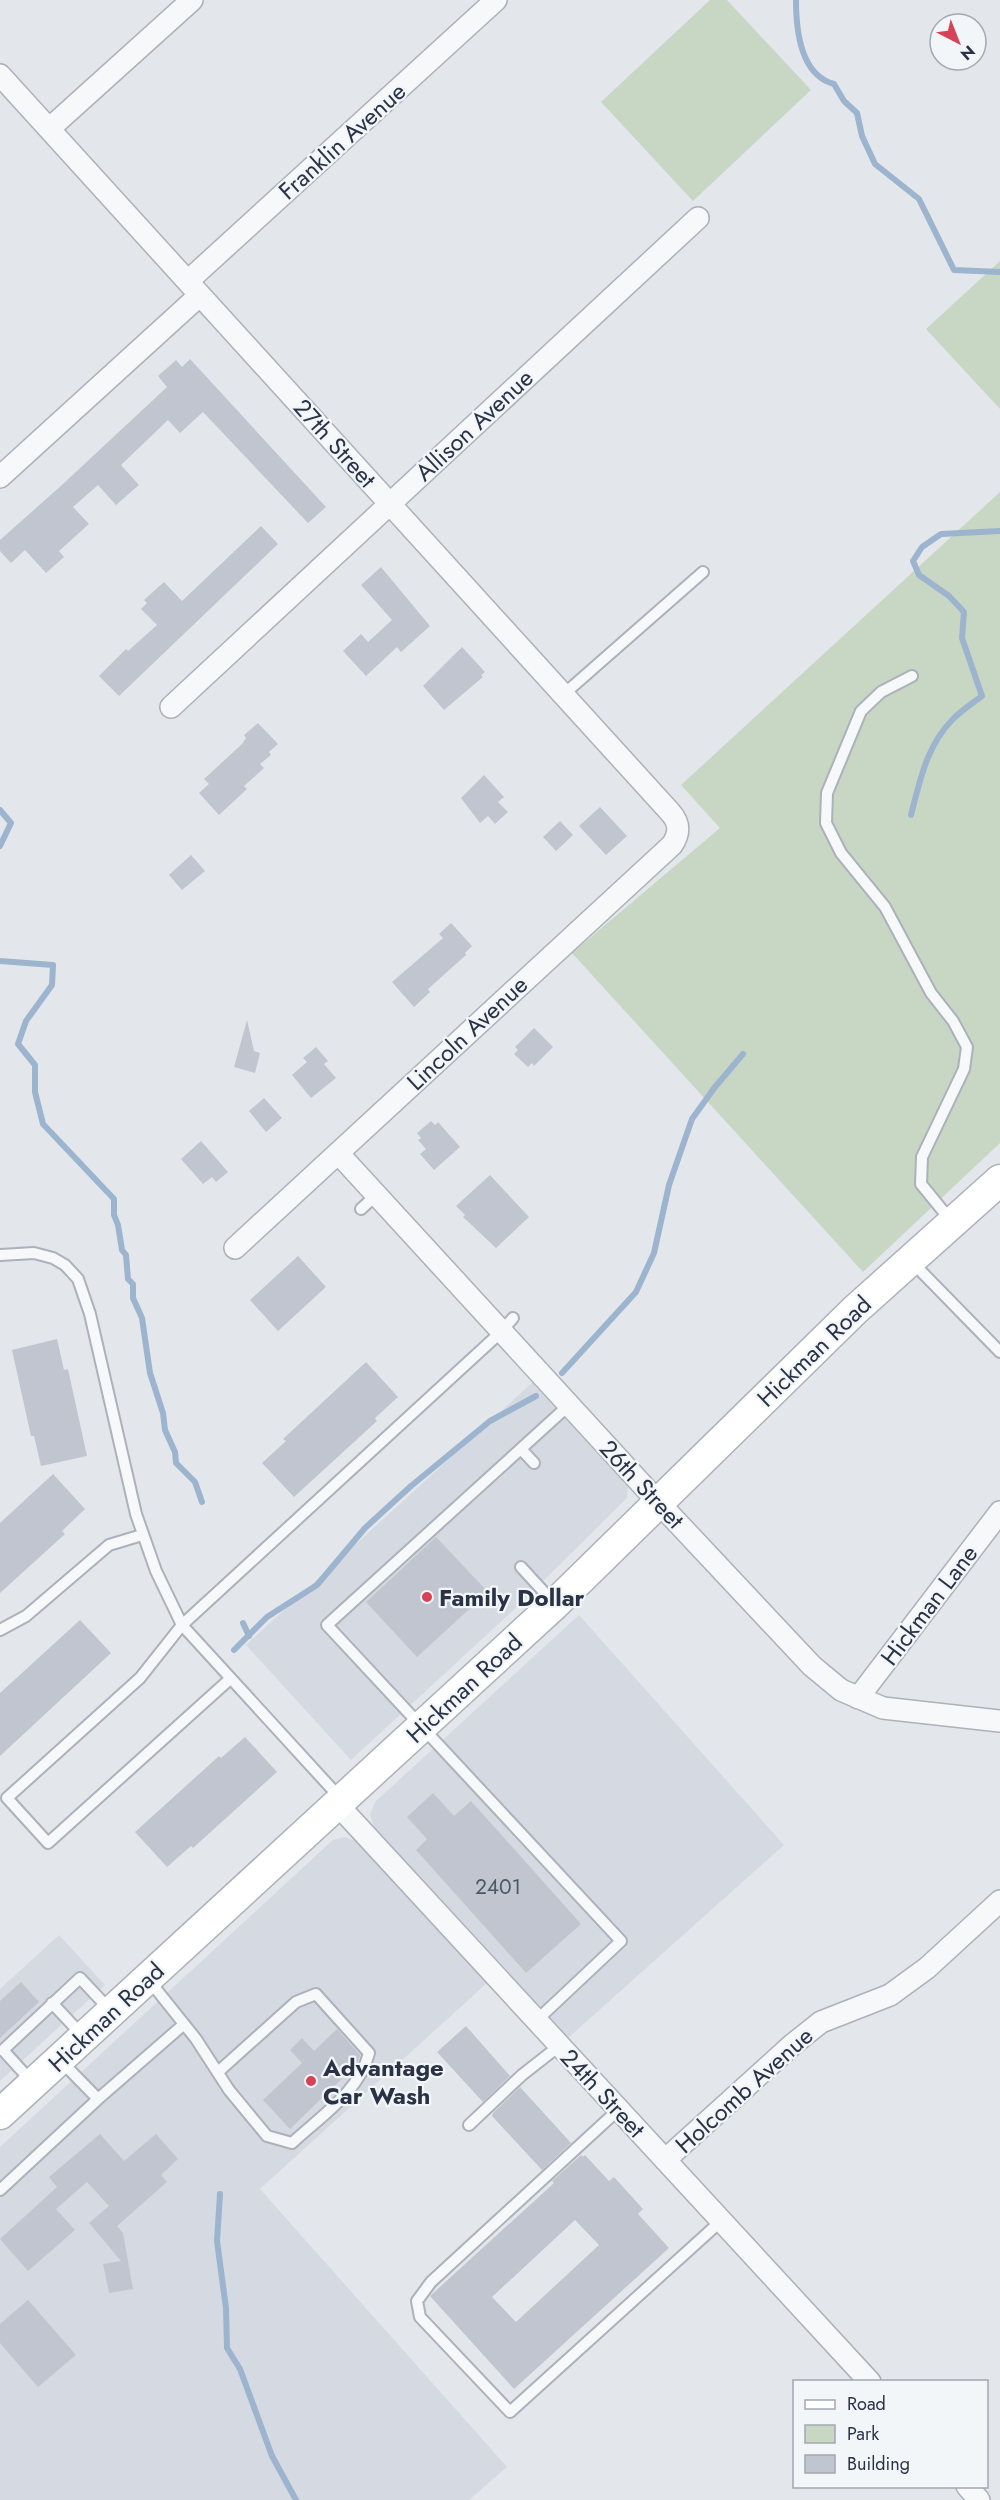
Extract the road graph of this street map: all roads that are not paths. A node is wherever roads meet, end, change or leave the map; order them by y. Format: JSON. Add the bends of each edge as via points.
{"nodes":[{"id":1,"x":192,"y":0,"type":"edge"},
{"id":2,"x":496,"y":0,"type":"edge"},
{"id":3,"x":0,"y":75,"type":"edge"},
{"id":4,"x":49,"y":129,"type":"junction"},
{"id":5,"x":698,"y":218,"type":"dead end"},
{"id":6,"x":194,"y":288,"type":"junction"},
{"id":7,"x":0,"y":477,"type":"edge"},
{"id":8,"x":390,"y":503,"type":"junction"},
{"id":9,"x":704,"y":572,"type":"dead end"},
{"id":10,"x":912,"y":676,"type":"dead end"},
{"id":11,"x":564,"y":694,"type":"junction"},
{"id":12,"x":171,"y":707,"type":"dead end"},
{"id":13,"x":670,"y":812,"type":"joint"},
{"id":14,"x":338,"y":1153,"type":"junction"},
{"id":15,"x":1000,"y":1180,"type":"edge"},
{"id":16,"x":953,"y":1222,"type":"junction"},
{"id":17,"x":235,"y":1248,"type":"dead end"},
{"id":18,"x":0,"y":1255,"type":"edge"},
{"id":19,"x":910,"y":1260,"type":"junction"},
{"id":20,"x":507,"y":1325,"type":"junction"},
{"id":21,"x":1000,"y":1352,"type":"edge"},
{"id":22,"x":569,"y":1405,"type":"junction"},
{"id":23,"x":521,"y":1449,"type":"junction"},
{"id":24,"x":534,"y":1463,"type":"dead end"},
{"id":25,"x":658,"y":1503,"type":"junction"},
{"id":26,"x":1000,"y":1512,"type":"edge"},
{"id":27,"x":142,"y":1535,"type":"junction"},
{"id":28,"x":521,"y":1568,"type":"dead end"},
{"id":29,"x":555,"y":1604,"type":"junction"},
{"id":30,"x":182,"y":1625,"type":"junction"},
{"id":31,"x":0,"y":1630,"type":"edge"},
{"id":32,"x":230,"y":1679,"type":"junction"},
{"id":33,"x":858,"y":1698,"type":"junction"},
{"id":34,"x":1000,"y":1721,"type":"edge"},
{"id":35,"x":421,"y":1727,"type":"junction"},
{"id":36,"x":339,"y":1802,"type":"junction"},
{"id":37,"x":1000,"y":1901,"type":"edge"},
{"id":38,"x":148,"y":1978,"type":"junction"},
{"id":39,"x":52,"y":2003,"type":"junction"},
{"id":40,"x":112,"y":2012,"type":"junction"},
{"id":41,"x":536,"y":2020,"type":"junction"},
{"id":42,"x":183,"y":2025,"type":"junction"},
{"id":43,"x":84,"y":2037,"type":"junction"},
{"id":44,"x":559,"y":2046,"type":"junction"},
{"id":45,"x":60,"y":2059,"type":"junction"},
{"id":46,"x":218,"y":2072,"type":"junction"},
{"id":47,"x":34,"y":2084,"type":"junction"},
{"id":48,"x":98,"y":2099,"type":"junction"},
{"id":49,"x":618,"y":2110,"type":"junction"},
{"id":50,"x":0,"y":2114,"type":"edge"},
{"id":51,"x":469,"y":2125,"type":"dead end"},
{"id":52,"x":665,"y":2160,"type":"junction"},
{"id":53,"x":0,"y":2190,"type":"edge"},
{"id":54,"x":720,"y":2221,"type":"junction"},
{"id":55,"x":868,"y":2380,"type":"edge"},
{"id":56,"x":968,"y":2488,"type":"edge"},
{"id":57,"x":980,"y":2500,"type":"edge"}],
"edges":[{"from":1,"to":4,"type":"street"},
{"from":2,"to":6,"type":"street","name":"Franklin Avenue"},
{"from":3,"to":4,"type":"street","name":"27th Street"},
{"from":4,"to":6,"type":"street","name":"27th Street"},
{"from":5,"to":8,"type":"street","name":"Allison Avenue"},
{"from":6,"to":7,"type":"street","name":"Franklin Avenue"},
{"from":6,"to":8,"type":"street","name":"27th Street"},
{"from":8,"to":11,"type":"street","name":"27th Street"},
{"from":8,"to":12,"type":"street","name":"Allison Avenue"},
{"from":9,"to":11,"type":"lane"},
{"from":10,"to":16,"type":"lane","via":[[881,692],[861,711],[827,793],[826,823],[841,854],[885,907],[931,993],[967,1047],[964,1069],[922,1157],[921,1184]]},
{"from":11,"to":13,"type":"street","name":"27th Street"},
{"from":13,"to":14,"type":"street","name":"Lincoln Avenue","via":[[679,828],[672,845]]},
{"from":14,"to":17,"type":"street","name":"Lincoln Avenue"},
{"from":14,"to":20,"type":"street","name":"26th Street","via":[[368,1202]]},
{"from":15,"to":16,"type":"main road","name":"Hickman Road"},
{"from":16,"to":19,"type":"main road","name":"Hickman Road"},
{"from":18,"to":27,"type":"lane","via":[[34,1253],[53,1258],[78,1279],[90,1314]]},
{"from":19,"to":21,"type":"lane"},
{"from":19,"to":25,"type":"main road","name":"Hickman Road"},
{"from":20,"to":22,"type":"street","name":"26th Street"},
{"from":20,"to":30,"type":"lane"},
{"from":22,"to":23,"type":"lane"},
{"from":22,"to":25,"type":"street","name":"26th Street"},
{"from":23,"to":24,"type":"lane"},
{"from":23,"to":35,"type":"lane","via":[[464,1507],[327,1625]]},
{"from":25,"to":29,"type":"main road","name":"Hickman Road"},
{"from":25,"to":33,"type":"street","name":"26th Street","via":[[812,1666],[841,1690]]},
{"from":26,"to":33,"type":"street","name":"Hickman Lane"},
{"from":27,"to":30,"type":"lane"},
{"from":27,"to":31,"type":"lane","via":[[109,1545],[26,1616]]},
{"from":28,"to":29,"type":"lane"},
{"from":29,"to":35,"type":"main road","name":"Hickman Road"},
{"from":30,"to":32,"type":"lane"},
{"from":30,"to":32,"type":"lane","via":[[140,1678],[8,1798],[48,1843]]},
{"from":32,"to":36,"type":"lane"},
{"from":33,"to":34,"type":"street","name":"26th Street","via":[[883,1708]]},
{"from":35,"to":36,"type":"main road","name":"Hickman Road"},
{"from":35,"to":41,"type":"lane","via":[[621,1941]]},
{"from":36,"to":38,"type":"main road","name":"Hickman Road"},
{"from":36,"to":41,"type":"street","name":"24th Street"},
{"from":37,"to":52,"type":"street","name":"Holcomb Avenue","via":[[927,1968],[890,1995],[821,2022]]},
{"from":38,"to":40,"type":"main road","name":"Hickman Road"},
{"from":38,"to":42,"type":"lane"},
{"from":39,"to":40,"type":"lane","via":[[80,1978]]},
{"from":39,"to":43,"type":"lane"},
{"from":39,"to":47,"type":"lane","via":[[3,2050]]},
{"from":40,"to":43,"type":"main road","name":"Hickman Road"},
{"from":41,"to":44,"type":"street","name":"24th Street"},
{"from":42,"to":46,"type":"lane"},
{"from":42,"to":48,"type":"lane"},
{"from":43,"to":45,"type":"main road","name":"Hickman Road"},
{"from":44,"to":49,"type":"street","name":"24th Street"},
{"from":44,"to":51,"type":"lane"},
{"from":45,"to":47,"type":"main road","name":"Hickman Road"},
{"from":45,"to":48,"type":"lane"},
{"from":46,"to":46,"type":"lane","via":[[267,2136],[292,2143],[342,2097],[365,2070],[369,2053],[316,1994],[296,2002]]},
{"from":47,"to":50,"type":"main road","name":"Hickman Road"},
{"from":48,"to":53,"type":"lane"},
{"from":49,"to":52,"type":"street","name":"24th Street"},
{"from":49,"to":54,"type":"lane","via":[[431,2282],[417,2301],[420,2317],[510,2412]]},
{"from":52,"to":54,"type":"street","name":"24th Street"},
{"from":54,"to":55,"type":"street","name":"24th Street"},
{"from":56,"to":57,"type":"street"}]}
